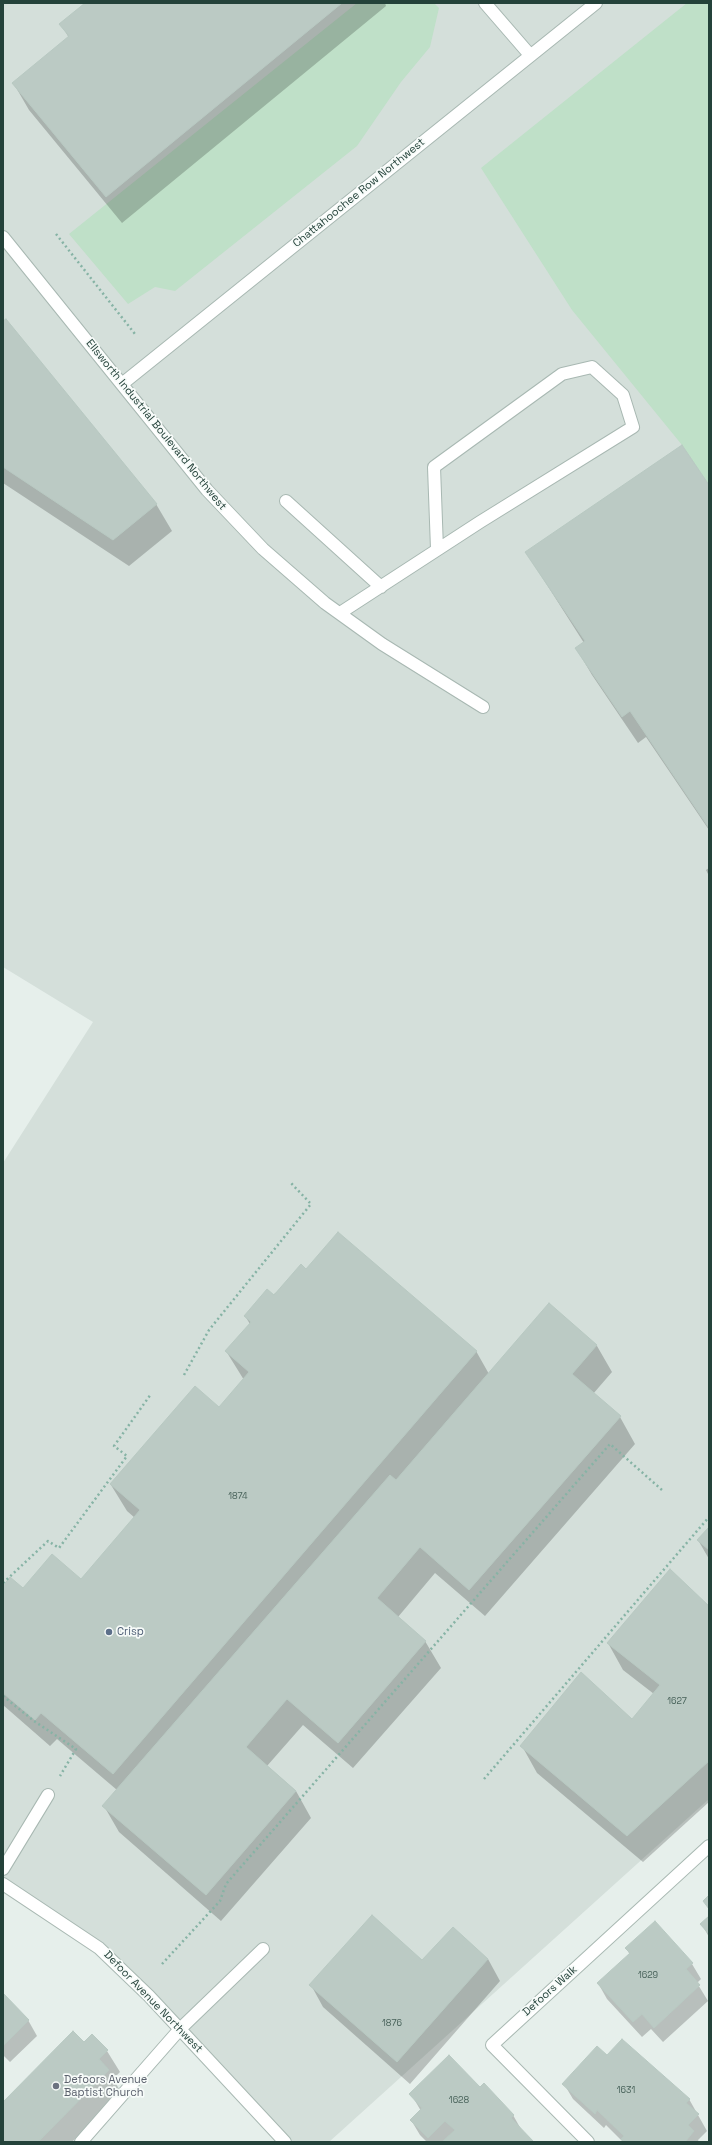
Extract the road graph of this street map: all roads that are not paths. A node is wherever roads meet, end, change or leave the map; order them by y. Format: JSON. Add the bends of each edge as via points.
{"nodes":[{"id":1,"x":485,"y":3,"type":"edge"},
{"id":2,"x":596,"y":3,"type":"edge"},
{"id":3,"x":530,"y":55,"type":"junction"},
{"id":4,"x":3,"y":237,"type":"edge"},
{"id":5,"x":122,"y":384,"type":"junction"},
{"id":6,"x":286,"y":501,"type":"dead end"},
{"id":7,"x":437,"y":549,"type":"junction"},
{"id":8,"x":381,"y":587,"type":"junction"},
{"id":9,"x":340,"y":614,"type":"junction"},
{"id":10,"x":483,"y":707,"type":"dead end"},
{"id":11,"x":48,"y":1795,"type":"road end"},
{"id":12,"x":709,"y":1846,"type":"edge"},
{"id":13,"x":3,"y":1869,"type":"edge"},
{"id":14,"x":3,"y":1884,"type":"edge"},
{"id":15,"x":263,"y":1949,"type":"dead end"},
{"id":16,"x":180,"y":2029,"type":"junction"},
{"id":17,"x":81,"y":2142,"type":"edge"},
{"id":18,"x":285,"y":2142,"type":"edge"},
{"id":19,"x":588,"y":2142,"type":"edge"}],
"edges":[{"from":1,"to":3,"type":"street"},
{"from":2,"to":3,"type":"street","name":"Chattahoochee Row Northwest"},
{"from":3,"to":5,"type":"street","name":"Chattahoochee Row Northwest"},
{"from":4,"to":5,"type":"street","name":"Ellsworth Industrial Boulevard Northwest"},
{"from":5,"to":9,"type":"street","name":"Ellsworth Industrial Boulevard Northwest","via":[[207,490],[253,538]]},
{"from":6,"to":8,"type":"street"},
{"from":7,"to":7,"type":"street","via":[[633,427],[623,395],[592,366],[562,374],[434,467]]},
{"from":7,"to":8,"type":"street"},
{"from":8,"to":9,"type":"street"},
{"from":9,"to":10,"type":"street","name":"Ellsworth Industrial Boulevard Northwest","via":[[382,644]]},
{"from":11,"to":13,"type":"street"},
{"from":12,"to":19,"type":"street","name":"Defoors Walk","via":[[492,2045]]},
{"from":14,"to":16,"type":"street","name":"Defoor Avenue Northwest","via":[[100,1948]]},
{"from":15,"to":16,"type":"street"},
{"from":16,"to":17,"type":"street"},
{"from":16,"to":18,"type":"street","name":"Defoor Avenue Northwest"}]}
